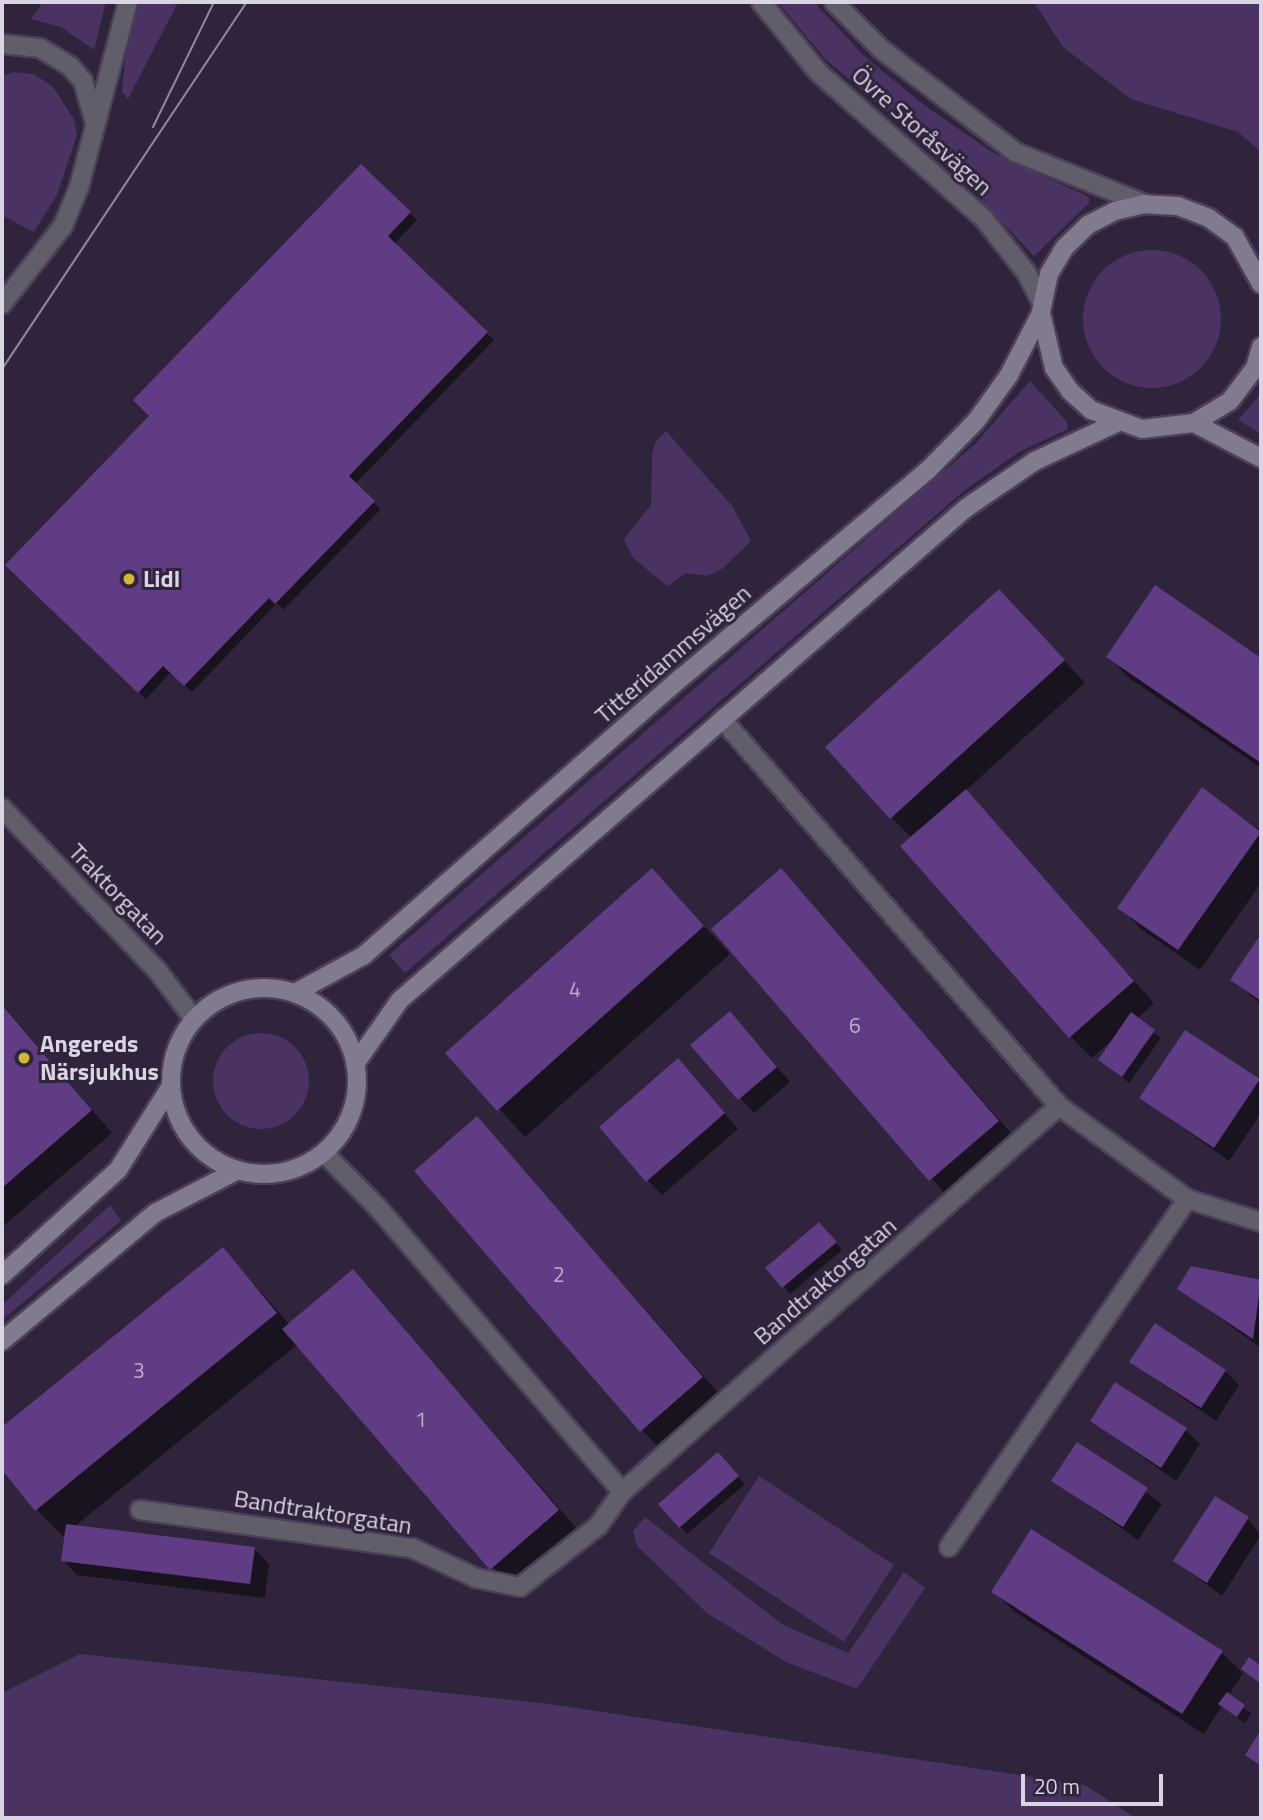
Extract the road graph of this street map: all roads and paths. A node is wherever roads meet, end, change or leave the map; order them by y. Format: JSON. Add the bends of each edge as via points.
{"nodes":[{"id":1,"x":128,"y":2,"type":"edge"},
{"id":2,"x":761,"y":2,"type":"edge"},
{"id":3,"x":834,"y":2,"type":"edge"},
{"id":4,"x":2,"y":44,"type":"edge"},
{"id":5,"x":97,"y":128,"type":"junction"},
{"id":6,"x":1145,"y":204,"type":"junction"},
{"id":7,"x":1261,"y":284,"type":"edge"},
{"id":8,"x":2,"y":304,"type":"edge"},
{"id":9,"x":1042,"y":308,"type":"junction"},
{"id":10,"x":1261,"y":347,"type":"edge"},
{"id":11,"x":1116,"y":423,"type":"junction"},
{"id":12,"x":1194,"y":423,"type":"junction"},
{"id":13,"x":1261,"y":458,"type":"edge"},
{"id":14,"x":722,"y":719,"type":"junction"},
{"id":15,"x":2,"y":808,"type":"edge"},
{"id":16,"x":295,"y":993,"type":"junction"},
{"id":17,"x":194,"y":1018,"type":"junction"},
{"id":18,"x":355,"y":1064,"type":"junction"},
{"id":19,"x":171,"y":1086,"type":"junction"},
{"id":20,"x":1059,"y":1106,"type":"junction"},
{"id":21,"x":324,"y":1153,"type":"junction"},
{"id":22,"x":238,"y":1170,"type":"junction"},
{"id":23,"x":1186,"y":1199,"type":"junction"},
{"id":24,"x":1261,"y":1222,"type":"edge"},
{"id":25,"x":2,"y":1275,"type":"edge"},
{"id":26,"x":2,"y":1341,"type":"edge"},
{"id":27,"x":622,"y":1492,"type":"junction"},
{"id":28,"x":140,"y":1510,"type":"dead end"},
{"id":29,"x":949,"y":1547,"type":"dead end"}],
"edges":[{"from":1,"to":5,"type":"street","via":[[109,62]]},
{"from":2,"to":9,"type":"street","name":"Övre Storåsvägen","via":[[818,72],[984,219],[1026,272]]},
{"from":3,"to":6,"type":"street","name":"Övre Storåsvägen","via":[[881,49],[1015,152]]},
{"from":4,"to":5,"type":"street","via":[[40,48],[70,66],[83,81]]},
{"from":5,"to":8,"type":"street","via":[[63,226]]},
{"from":6,"to":7,"type":"street","via":[[1178,206],[1209,218],[1235,237]]},
{"from":6,"to":9,"type":"street","name":"Titteridammsvägen","via":[[1115,211],[1073,240],[1049,274]]},
{"from":9,"to":11,"type":"street","via":[[1054,368],[1091,410]]},
{"from":9,"to":16,"type":"street","name":"Titteridammsvägen","via":[[1009,375],[976,421],[928,470],[363,956]]},
{"from":10,"to":12,"type":"street","via":[[1255,368],[1230,401]]},
{"from":11,"to":12,"type":"street","via":[[1142,429]]},
{"from":11,"to":14,"type":"street","via":[[1035,461],[966,508]]},
{"from":12,"to":13,"type":"street"},
{"from":14,"to":18,"type":"street","via":[[400,1000]]},
{"from":14,"to":20,"type":"street"},
{"from":15,"to":17,"type":"street","name":"Traktorgatan","via":[[157,970]]},
{"from":16,"to":17,"type":"street","via":[[247,989],[224,996]]},
{"from":16,"to":18,"type":"street","via":[[335,1020]]},
{"from":17,"to":19,"type":"street","via":[[176,1050]]},
{"from":18,"to":21,"type":"street","via":[[352,1112]]},
{"from":19,"to":22,"type":"street","via":[[176,1114],[191,1139],[211,1158]]},
{"from":19,"to":25,"type":"street","via":[[118,1170]]},
{"from":20,"to":23,"type":"street"},
{"from":20,"to":27,"type":"street","name":"Bandtraktorgatan"},
{"from":21,"to":22,"type":"street","via":[[276,1174]]},
{"from":21,"to":27,"type":"street","via":[[379,1209]]},
{"from":22,"to":26,"type":"street","via":[[155,1213]]},
{"from":23,"to":24,"type":"street"},
{"from":23,"to":29,"type":"street"},
{"from":27,"to":28,"type":"street","name":"Bandtraktorgatan","via":[[599,1525],[520,1587],[476,1578],[412,1548]]}]}
